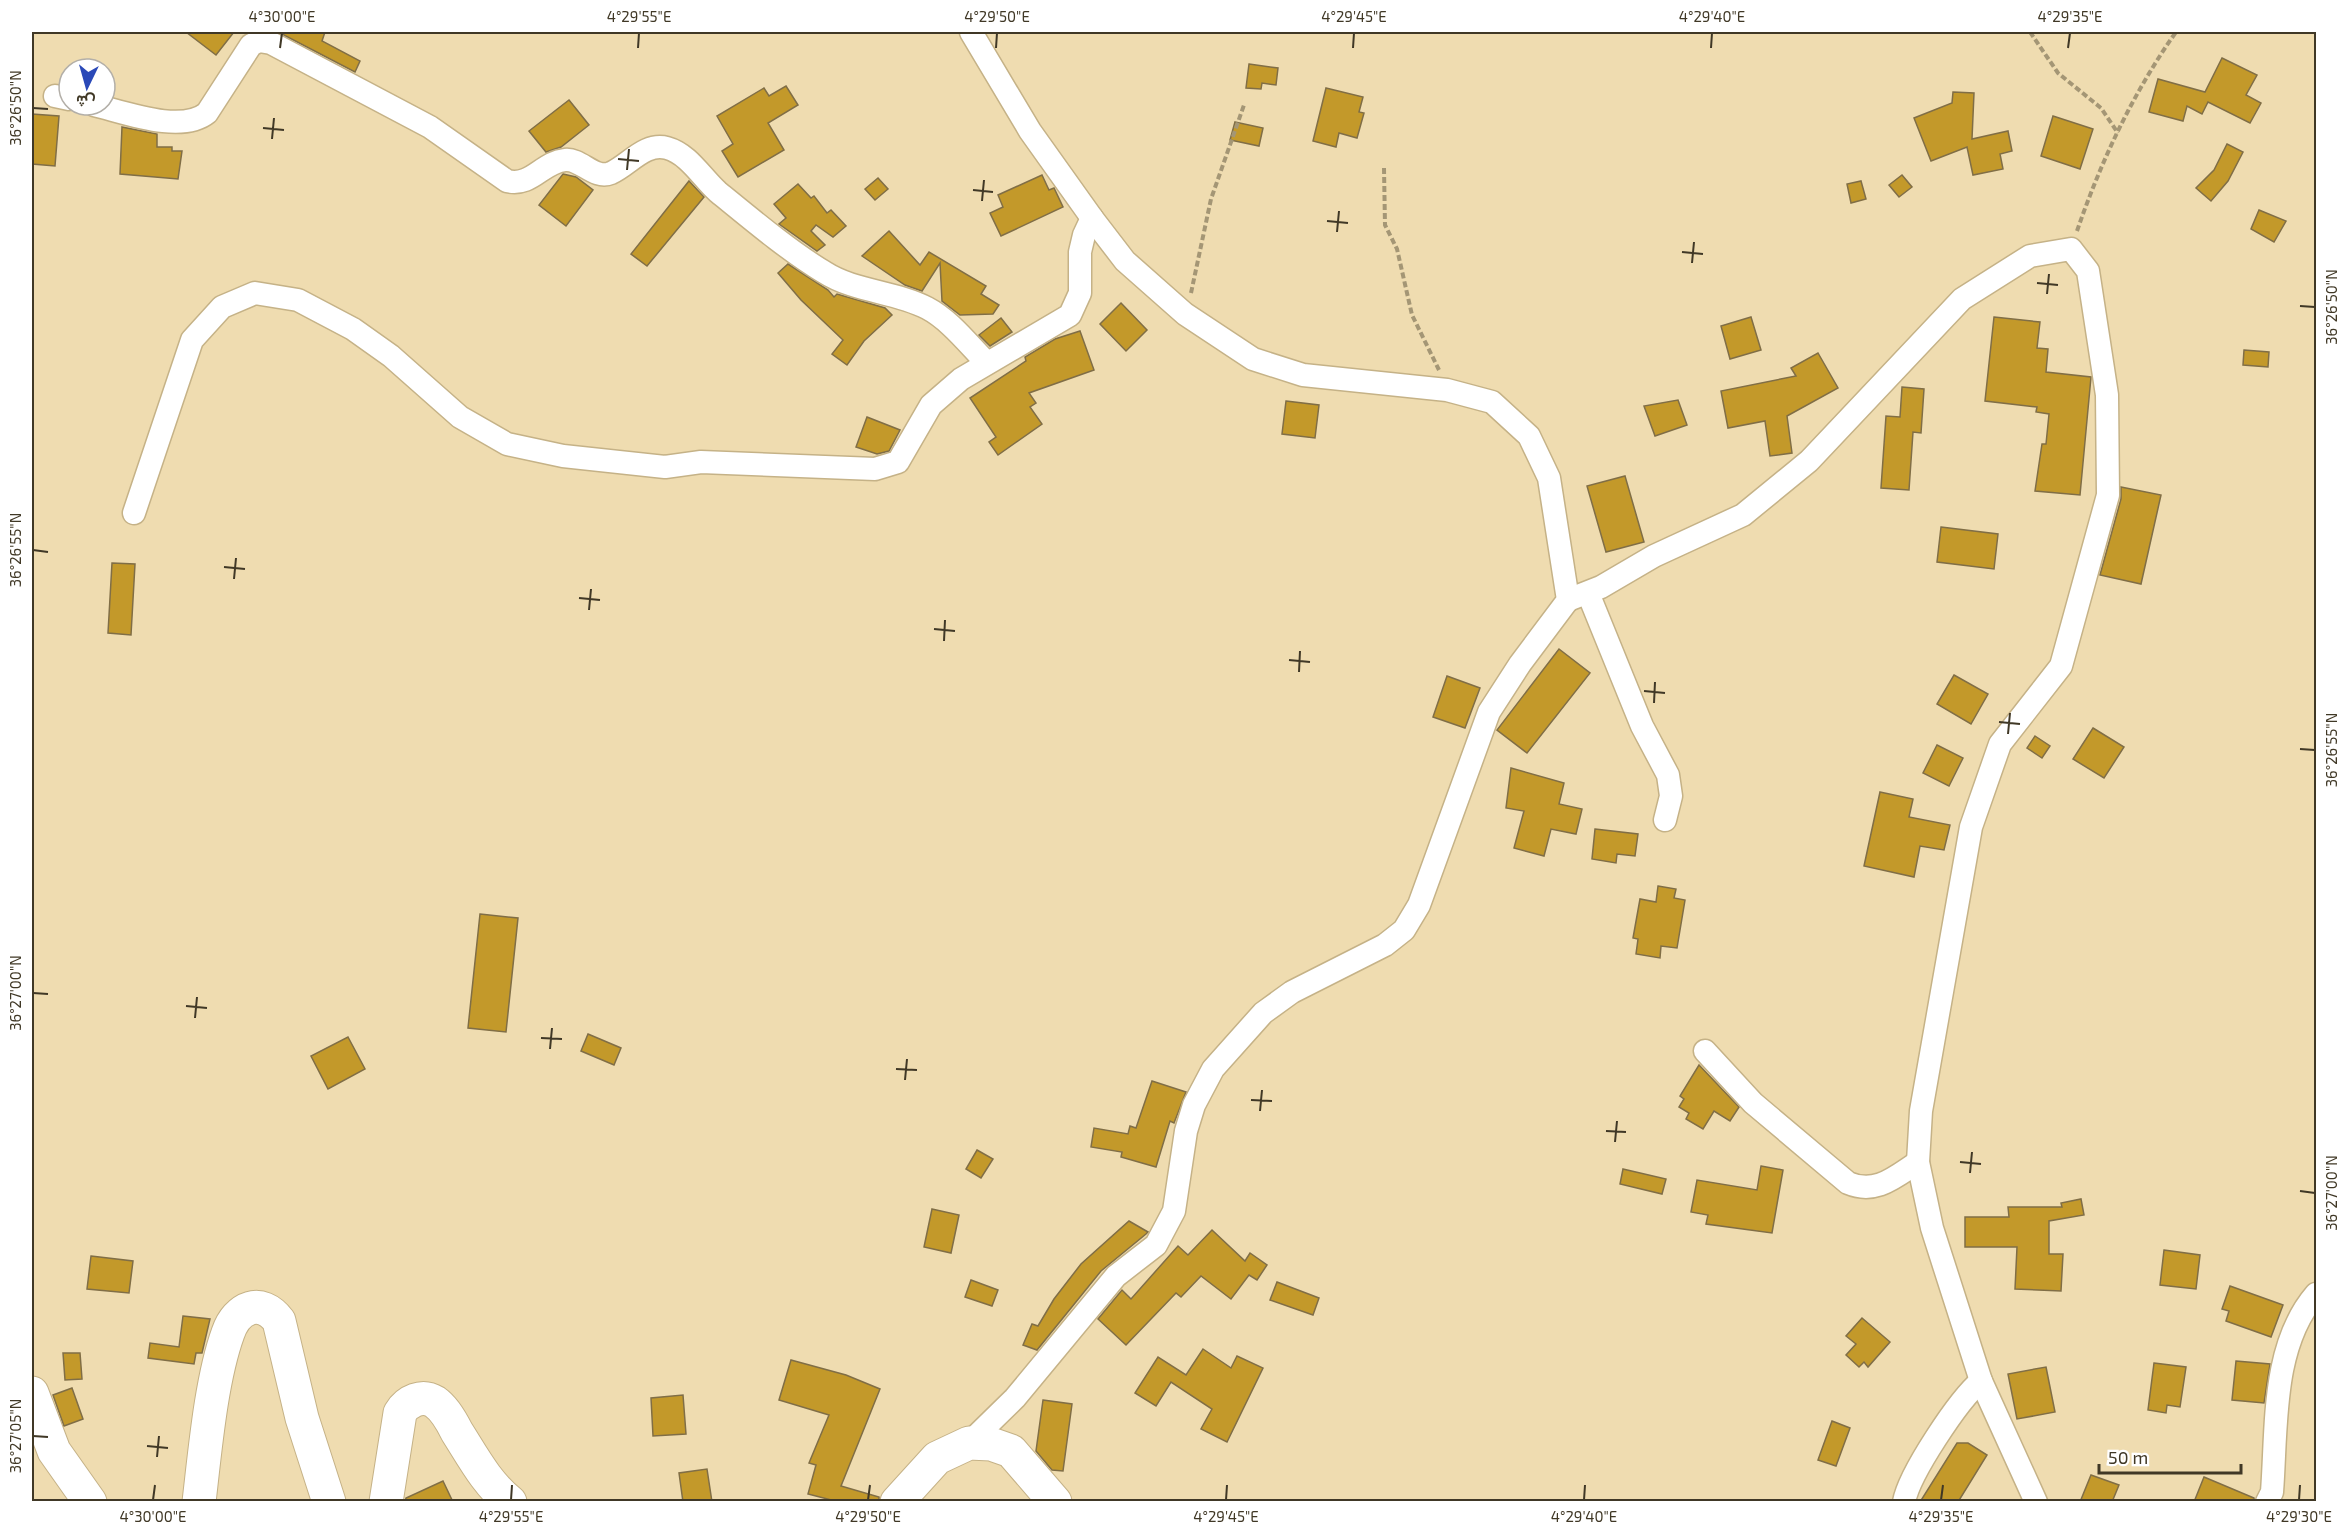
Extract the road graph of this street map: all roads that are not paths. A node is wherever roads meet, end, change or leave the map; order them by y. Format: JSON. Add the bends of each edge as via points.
{"nodes":[{"id":1,"x":971,"y":32,"type":"edge"},
{"id":2,"x":117,"y":110,"type":"edge"},
{"id":3,"x":1092,"y":218,"type":"junction"},
{"id":4,"x":987,"y":363,"type":"junction"},
{"id":5,"x":134,"y":513,"type":"dead end"},
{"id":6,"x":1578,"y":596,"type":"junction"},
{"id":7,"x":1665,"y":820,"type":"dead end"},
{"id":8,"x":1705,"y":1051,"type":"dead end"},
{"id":9,"x":1918,"y":1162,"type":"junction"},
{"id":10,"x":2316,"y":1294,"type":"edge"},
{"id":11,"x":1981,"y":1381,"type":"junction"},
{"id":12,"x":32,"y":1393,"type":"edge"},
{"id":13,"x":969,"y":1443,"type":"junction"},
{"id":14,"x":90,"y":1502,"type":"edge"},
{"id":15,"x":199,"y":1502,"type":"edge"},
{"id":16,"x":329,"y":1502,"type":"edge"},
{"id":17,"x":386,"y":1502,"type":"edge"},
{"id":18,"x":510,"y":1502,"type":"edge"},
{"id":19,"x":897,"y":1502,"type":"edge"},
{"id":20,"x":1055,"y":1502,"type":"edge"},
{"id":21,"x":1904,"y":1502,"type":"edge"},
{"id":22,"x":2036,"y":1502,"type":"edge"},
{"id":23,"x":2267,"y":1502,"type":"edge"}],
"edges":[{"from":1,"to":3,"type":"street","via":[[1030,131]]},
{"from":2,"to":4,"type":"street","via":[[158,120],[186,122],[200,118],[251,45],[260,41],[271,43],[430,127],[507,181],[527,181],[567,159],[597,174],[609,174],[646,150],[666,147],[681,154],[717,191],[825,273],[857,288],[928,309]]},
{"from":3,"to":4,"type":"street","via":[[1080,252],[1080,293],[1070,315]]},
{"from":3,"to":6,"type":"street","via":[[1125,261],[1185,314],[1253,359],[1303,375],[1447,390],[1492,402],[1529,436],[1549,478]]},
{"from":4,"to":5,"type":"street","via":[[931,405],[898,462],[875,469],[701,462],[665,467],[562,456],[507,444],[460,417],[354,329],[298,300],[255,293],[222,307],[192,340]]},
{"from":6,"to":7,"type":"street","via":[[1668,775],[1671,796]]},
{"from":6,"to":9,"type":"street","via":[[1743,515],[1809,461],[1962,299],[2030,256],[2071,249],[2088,271],[2106,383],[2108,495],[2061,666],[2000,744],[1971,827],[1921,1111]]},
{"from":6,"to":13,"type":"street","via":[[1520,664],[1489,712],[1419,905],[1404,930],[1385,945],[1292,992],[1263,1013],[1213,1069],[1194,1105],[1186,1131],[1174,1211],[1156,1245],[1116,1276],[1015,1398]]},
{"from":8,"to":9,"type":"street","via":[[1753,1103],[1848,1183],[1860,1189],[1878,1187]]},
{"from":9,"to":11,"type":"street","via":[[1932,1228]]},
{"from":10,"to":23,"type":"street","via":[[2306,1306],[2287,1348],[2272,1492]]},
{"from":11,"to":21,"type":"street","via":[[1965,1394],[1936,1438]]},
{"from":11,"to":22,"type":"street"},
{"from":12,"to":14,"type":"main road","via":[[54,1451]]},
{"from":13,"to":19,"type":"main road","via":[[937,1458]]},
{"from":13,"to":20,"type":"main road","via":[[991,1444],[1011,1451]]},
{"from":15,"to":16,"type":"main road","via":[[219,1364],[228,1331],[242,1313],[261,1307],[271,1310],[279,1321]]},
{"from":17,"to":18,"type":"main road","via":[[400,1413],[404,1406],[422,1398],[435,1402],[447,1415],[490,1482]]}]}
